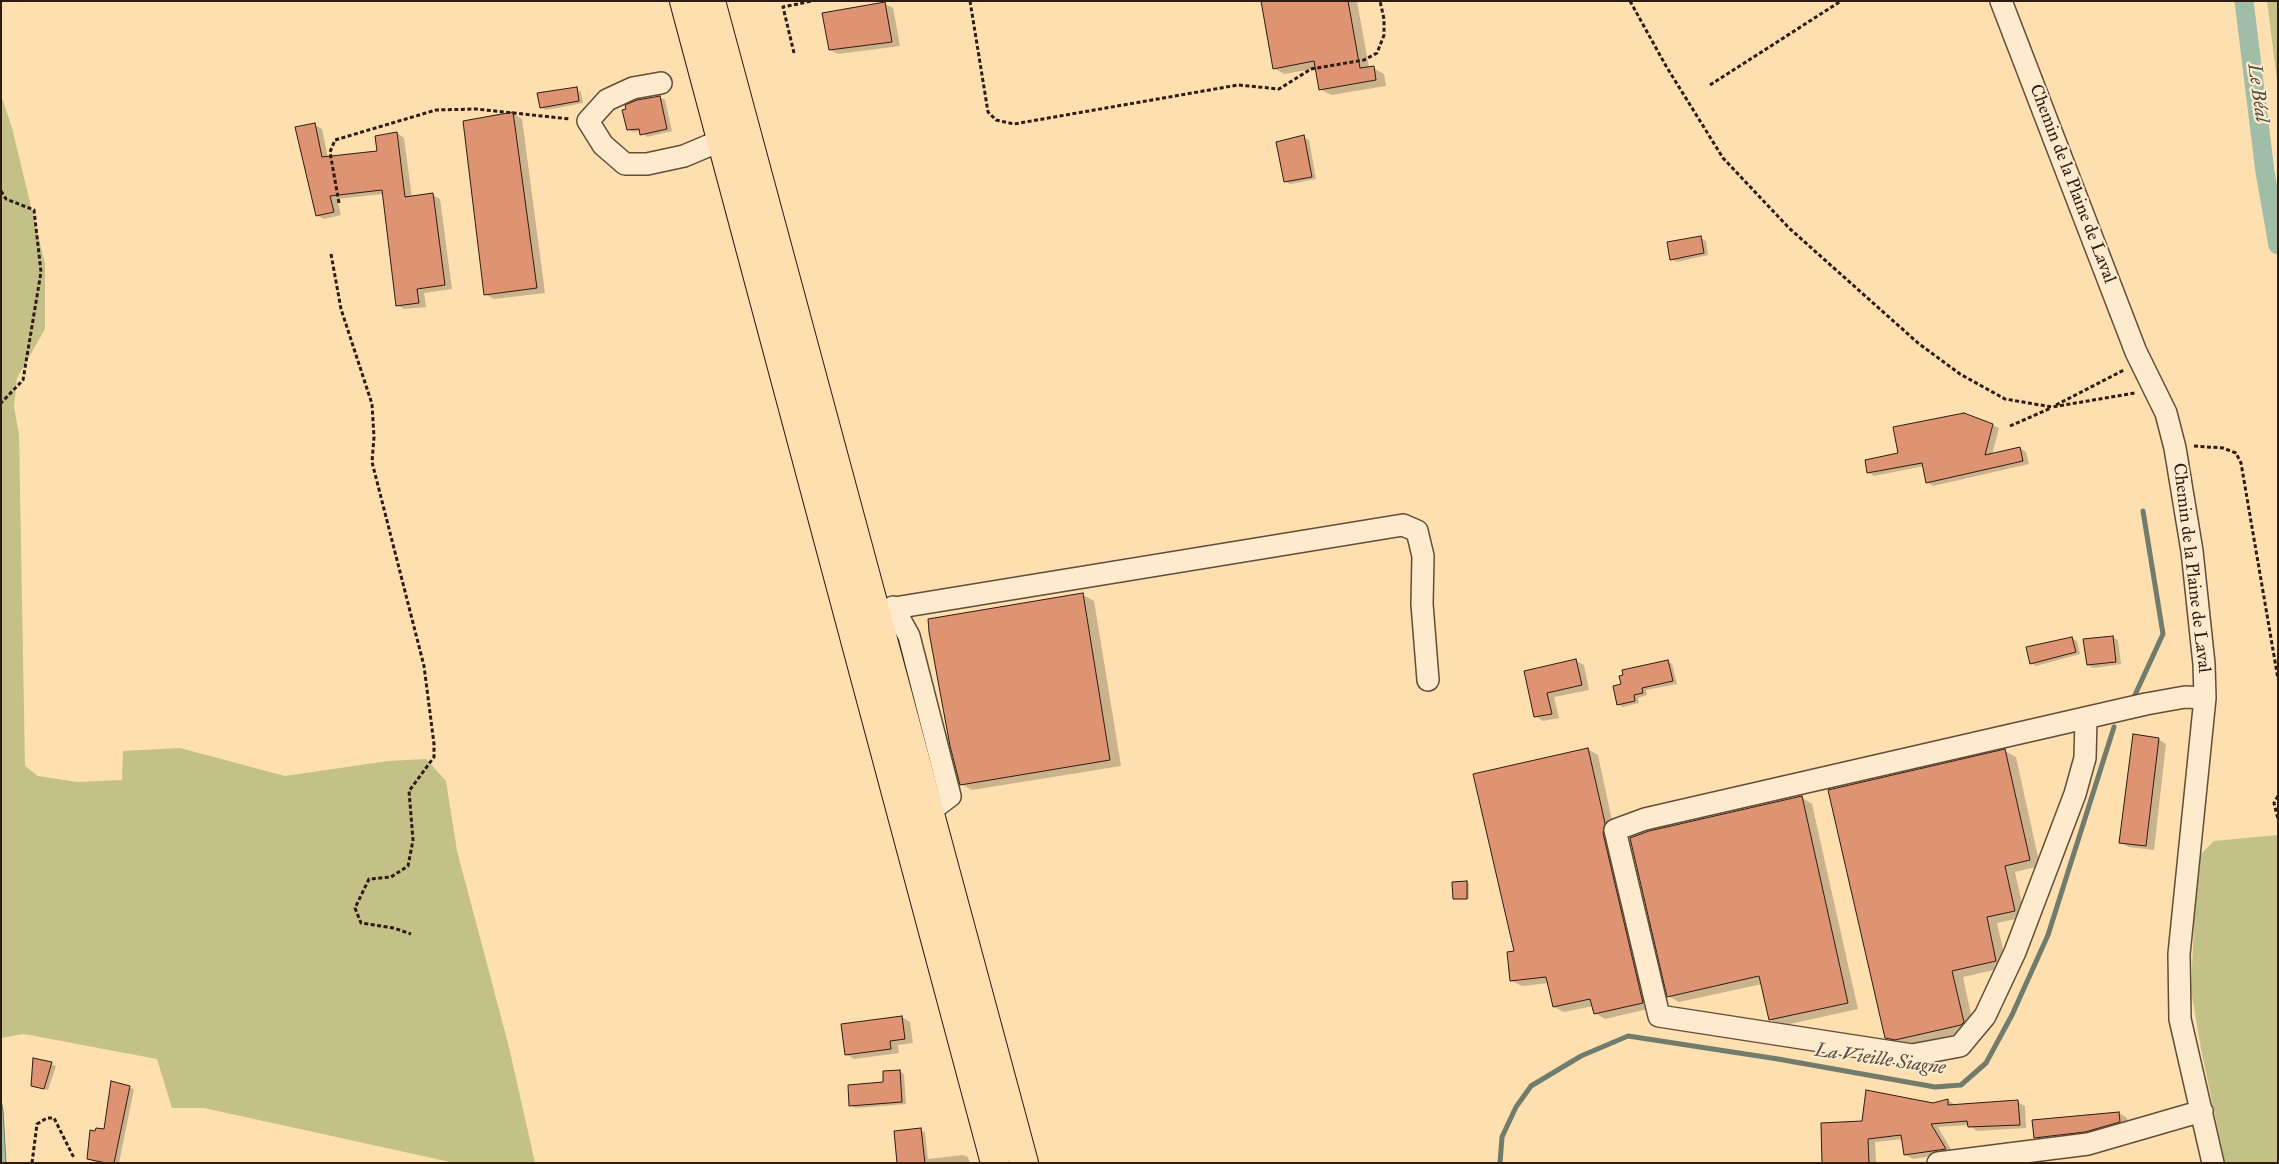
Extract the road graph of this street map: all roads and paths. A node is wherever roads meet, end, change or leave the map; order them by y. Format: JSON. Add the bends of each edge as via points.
{"nodes":[{"id":1,"x":684,"y":1,"type":"edge"},
{"id":2,"x":711,"y":1,"type":"edge"},
{"id":3,"x":812,"y":1,"type":"edge"},
{"id":4,"x":970,"y":1,"type":"edge"},
{"id":5,"x":1380,"y":1,"type":"edge"},
{"id":6,"x":1630,"y":1,"type":"edge"},
{"id":7,"x":1841,"y":1,"type":"edge"},
{"id":8,"x":2001,"y":1,"type":"edge"},
{"id":9,"x":794,"y":53,"type":"dead end"},
{"id":10,"x":661,"y":82,"type":"dead end"},
{"id":11,"x":1710,"y":85,"type":"dead end"},
{"id":12,"x":588,"y":120,"type":"junction"},
{"id":13,"x":722,"y":140,"type":"junction"},
{"id":14,"x":1,"y":190,"type":"edge"},
{"id":15,"x":339,"y":203,"type":"dead end"},
{"id":16,"x":332,"y":254,"type":"dead end"},
{"id":17,"x":2140,"y":362,"type":"junction"},
{"id":18,"x":2141,"y":396,"type":"dead end"},
{"id":19,"x":1,"y":403,"type":"edge"},
{"id":20,"x":2052,"y":408,"type":"junction"},
{"id":21,"x":2010,"y":426,"type":"dead end"},
{"id":22,"x":2175,"y":448,"type":"junction"},
{"id":23,"x":884,"y":609,"type":"junction"},
{"id":24,"x":2278,"y":679,"type":"edge"},
{"id":25,"x":1428,"y":680,"type":"dead end"},
{"id":26,"x":2205,"y":698,"type":"junction"},
{"id":27,"x":2086,"y":719,"type":"junction"},
{"id":28,"x":2278,"y":796,"type":"edge"},
{"id":29,"x":2278,"y":819,"type":"edge"},
{"id":30,"x":411,"y":934,"type":"dead end"},
{"id":31,"x":2202,"y":1111,"type":"junction"},
{"id":32,"x":74,"y":1158,"type":"dead end"},
{"id":33,"x":32,"y":1163,"type":"edge"},
{"id":34,"x":995,"y":1163,"type":"edge"},
{"id":35,"x":1024,"y":1163,"type":"edge"},
{"id":36,"x":1938,"y":1163,"type":"edge"},
{"id":37,"x":2212,"y":1163,"type":"edge"}],
"edges":[{"from":1,"to":13,"type":"main road"},
{"from":2,"to":23,"type":"main road"},
{"from":3,"to":9,"type":"path","via":[[783,6]]},
{"from":4,"to":5,"type":"path","via":[[988,112],[996,120],[1014,124],[1238,85],[1279,89],[1311,69],[1364,60],[1378,53],[1384,35]]},
{"from":6,"to":20,"type":"path","via":[[1723,158],[1789,228],[1885,316],[1960,374],[2005,399]]},
{"from":7,"to":11,"type":"path"},
{"from":8,"to":17,"type":"street","name":"Chemin de la Plaine de Laval"},
{"from":10,"to":12,"type":"street","via":[[633,88],[607,100]]},
{"from":12,"to":13,"type":"street","via":[[603,146],[624,164],[647,164],[684,156]]},
{"from":12,"to":15,"type":"path","via":[[476,109],[436,110],[335,140],[330,152]]},
{"from":13,"to":34,"type":"main road"},
{"from":14,"to":19,"type":"path","via":[[6,199],[34,210],[41,272],[23,380]]},
{"from":16,"to":30,"type":"path","via":[[341,309],[372,404],[372,462],[424,666],[434,744],[434,757],[409,791],[413,840],[408,866],[391,877],[369,879],[355,908],[361,923]]},
{"from":17,"to":20,"type":"path"},
{"from":17,"to":22,"type":"street","name":"Chemin de la Plaine de Laval","via":[[2166,413]]},
{"from":18,"to":20,"type":"path","via":[[2137,392]]},
{"from":20,"to":21,"type":"path"},
{"from":22,"to":24,"type":"path","via":[[2223,448],[2236,453],[2241,463]]},
{"from":22,"to":26,"type":"street","name":"Chemin de la Plaine de Laval","via":[[2192,551]]},
{"from":23,"to":25,"type":"street","via":[[1403,525],[1417,531],[1424,556],[1422,604]]},
{"from":23,"to":35,"type":"main road","via":[[930,811]]},
{"from":26,"to":27,"type":"street","via":[[2186,697],[2146,704]]},
{"from":26,"to":31,"type":"street","name":"Chemin de la Plaine de Laval","via":[[2179,954],[2180,1019]]},
{"from":27,"to":27,"type":"street","via":[[2085,758],[2015,952],[1985,1016],[1960,1046],[1912,1055],[1659,1016],[1615,830],[1655,816]]},
{"from":28,"to":29,"type":"path","via":[[2274,803]]},
{"from":31,"to":36,"type":"street","via":[[2088,1144]]},
{"from":31,"to":37,"type":"street","name":"Chemin de la Plaine de Laval"},
{"from":32,"to":33,"type":"path","via":[[54,1118],[47,1118],[37,1124]]}]}
